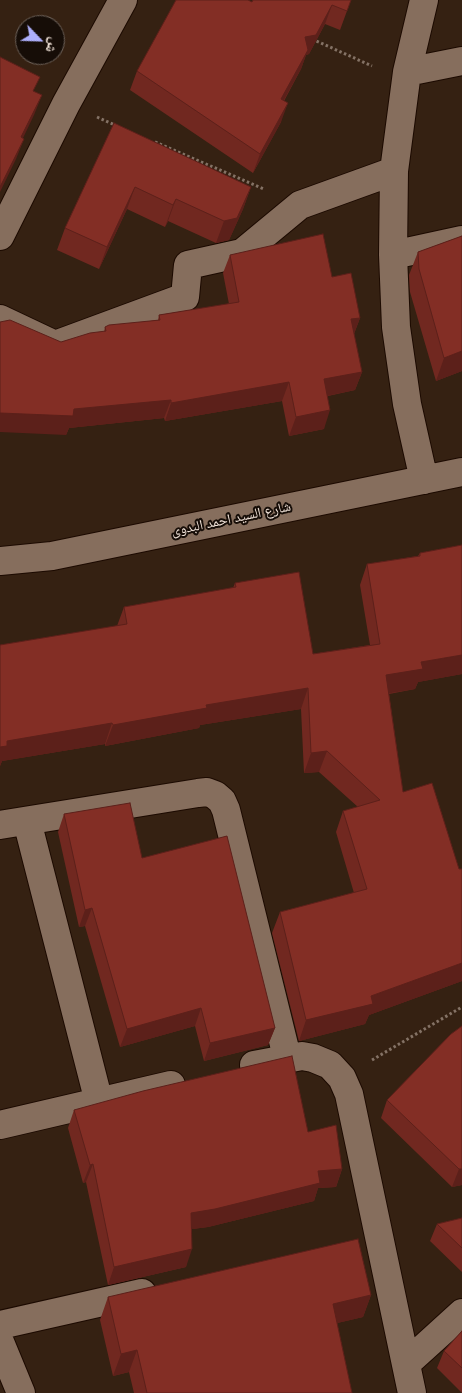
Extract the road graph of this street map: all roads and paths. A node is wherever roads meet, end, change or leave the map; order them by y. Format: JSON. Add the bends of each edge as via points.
{"nodes":[{"id":1,"x":123,"y":0,"type":"edge"},
{"id":2,"x":424,"y":0,"type":"edge"},
{"id":3,"x":308,"y":38,"type":"edge"},
{"id":4,"x":462,"y":60,"type":"edge"},
{"id":5,"x":407,"y":72,"type":"junction"},
{"id":6,"x":66,"y":104,"type":"junction"},
{"id":7,"x":120,"y":127,"type":"edge"},
{"id":8,"x":147,"y":139,"type":"edge"},
{"id":9,"x":394,"y":171,"type":"junction"},
{"id":10,"x":300,"y":205,"type":"junction"},
{"id":11,"x":0,"y":236,"type":"edge"},
{"id":12,"x":462,"y":240,"type":"edge"},
{"id":13,"x":394,"y":256,"type":"junction"},
{"id":14,"x":0,"y":319,"type":"edge"},
{"id":15,"x":462,"y":472,"type":"edge"},
{"id":16,"x":424,"y":480,"type":"junction"},
{"id":17,"x":0,"y":561,"type":"edge"},
{"id":18,"x":27,"y":821,"type":"junction"},
{"id":19,"x":0,"y":825,"type":"edge"},
{"id":20,"x":462,"y":1008,"type":"edge"},
{"id":21,"x":287,"y":1057,"type":"junction"},
{"id":22,"x":230,"y":1071,"type":"edge"},
{"id":23,"x":342,"y":1078,"type":"junction"},
{"id":24,"x":193,"y":1080,"type":"edge"},
{"id":25,"x":99,"y":1102,"type":"junction"},
{"id":26,"x":0,"y":1125,"type":"edge"},
{"id":27,"x":165,"y":1288,"type":"edge"},
{"id":28,"x":462,"y":1312,"type":"edge"},
{"id":29,"x":0,"y":1326,"type":"edge"},
{"id":30,"x":0,"y":1342,"type":"edge"},
{"id":31,"x":407,"y":1363,"type":"junction"},
{"id":32,"x":21,"y":1393,"type":"edge"},
{"id":33,"x":412,"y":1393,"type":"edge"}],
"edges":[{"from":1,"to":6,"type":"street"},
{"from":2,"to":5,"type":"street"},
{"from":3,"to":5,"type":"path","via":[[363,63]]},
{"from":4,"to":5,"type":"street"},
{"from":5,"to":9,"type":"street"},
{"from":6,"to":7,"type":"path"},
{"from":6,"to":11,"type":"street"},
{"from":8,"to":10,"type":"path"},
{"from":9,"to":10,"type":"street"},
{"from":9,"to":13,"type":"street"},
{"from":10,"to":14,"type":"street","via":[[242,253],[188,265],[185,297],[55,345]]},
{"from":12,"to":13,"type":"street"},
{"from":13,"to":16,"type":"street","via":[[396,327],[407,404]]},
{"from":15,"to":16,"type":"street","name":"شارع السيد احمد البدوى"},
{"from":16,"to":17,"type":"street","name":"شارع السيد احمد البدوى","via":[[52,556]]},
{"from":18,"to":19,"type":"street"},
{"from":18,"to":21,"type":"street","via":[[198,793],[216,795],[226,810]]},
{"from":18,"to":25,"type":"street"},
{"from":20,"to":23,"type":"path"},
{"from":21,"to":22,"type":"street"},
{"from":21,"to":23,"type":"street","via":[[313,1058],[330,1065]]},
{"from":23,"to":31,"type":"street","via":[[349,1094],[369,1241]]},
{"from":24,"to":25,"type":"street"},
{"from":25,"to":26,"type":"street"},
{"from":27,"to":29,"type":"street"},
{"from":28,"to":31,"type":"street"},
{"from":30,"to":32,"type":"street"},
{"from":31,"to":33,"type":"street"}]}
